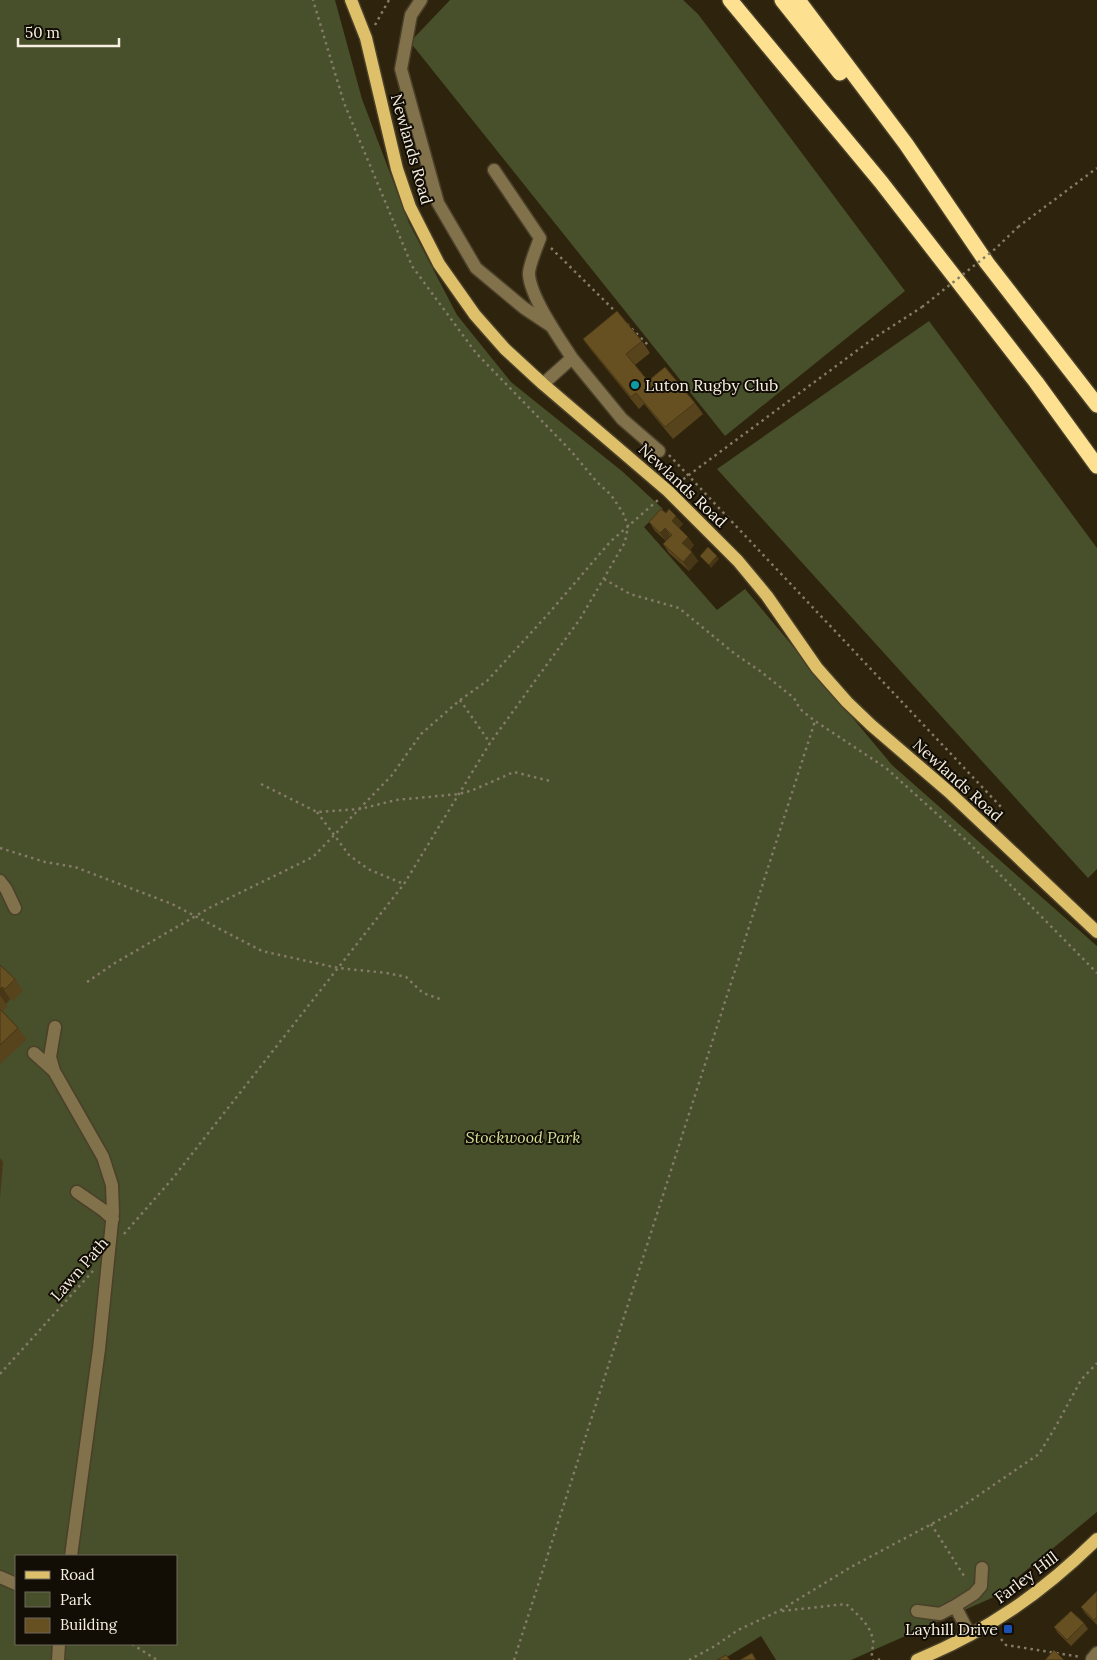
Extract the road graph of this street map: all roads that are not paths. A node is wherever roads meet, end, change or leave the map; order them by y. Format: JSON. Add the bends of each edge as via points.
{"nodes":[{"id":1,"x":351,"y":0,"type":"edge"},
{"id":2,"x":421,"y":0,"type":"edge"},
{"id":3,"x":730,"y":0,"type":"edge"},
{"id":4,"x":782,"y":0,"type":"edge"},
{"id":5,"x":798,"y":0,"type":"edge"},
{"id":6,"x":494,"y":170,"type":"dead end"},
{"id":7,"x":959,"y":223,"type":"junction"},
{"id":8,"x":551,"y":326,"type":"junction"},
{"id":9,"x":572,"y":358,"type":"junction"},
{"id":10,"x":543,"y":384,"type":"junction"},
{"id":11,"x":1097,"y":405,"type":"edge"},
{"id":12,"x":658,"y":451,"type":"road end"},
{"id":13,"x":1097,"y":466,"type":"edge"},
{"id":14,"x":0,"y":881,"type":"edge"},
{"id":15,"x":16,"y":908,"type":"dead end"},
{"id":16,"x":1097,"y":932,"type":"edge"},
{"id":17,"x":55,"y":1027,"type":"dead end"},
{"id":18,"x":34,"y":1053,"type":"dead end"},
{"id":19,"x":54,"y":1071,"type":"junction"},
{"id":20,"x":77,"y":1192,"type":"dead end"},
{"id":21,"x":113,"y":1219,"type":"junction"},
{"id":22,"x":1097,"y":1539,"type":"edge"},
{"id":23,"x":70,"y":1555,"type":"edge"},
{"id":24,"x":982,"y":1568,"type":"dead end"},
{"id":25,"x":0,"y":1577,"type":"edge"},
{"id":26,"x":15,"y":1584,"type":"edge"},
{"id":27,"x":955,"y":1606,"type":"junction"},
{"id":28,"x":917,"y":1611,"type":"dead end"},
{"id":29,"x":970,"y":1635,"type":"junction"},
{"id":30,"x":59,"y":1645,"type":"edge"},
{"id":31,"x":58,"y":1660,"type":"edge"},
{"id":32,"x":917,"y":1660,"type":"edge"}],
"edges":[{"from":1,"to":10,"type":"main road","name":"Newlands Road","via":[[366,38],[397,169],[424,236],[439,264],[475,315]]},
{"from":2,"to":8,"type":"lane","via":[[411,14],[402,68],[438,203],[476,268]]},
{"from":3,"to":13,"type":"highway","via":[[881,182]]},
{"from":4,"to":7,"type":"highway"},
{"from":5,"to":7,"type":"highway","via":[[906,144]]},
{"from":6,"to":8,"type":"lane","via":[[540,238],[528,274]]},
{"from":7,"to":11,"type":"highway"},
{"from":8,"to":9,"type":"lane"},
{"from":9,"to":10,"type":"lane"},
{"from":9,"to":12,"type":"lane","via":[[622,419]]},
{"from":10,"to":16,"type":"main road","name":"Newlands Road","via":[[668,491],[738,561],[767,596],[817,668],[848,702]]},
{"from":14,"to":15,"type":"lane"},
{"from":17,"to":19,"type":"lane","via":[[50,1057]]},
{"from":18,"to":19,"type":"lane"},
{"from":19,"to":21,"type":"lane","via":[[103,1157],[112,1185]]},
{"from":20,"to":21,"type":"lane"},
{"from":21,"to":23,"type":"lane","via":[[98,1358]]},
{"from":22,"to":29,"type":"main road","name":"Farley Hill","via":[[1038,1592]]},
{"from":24,"to":27,"type":"lane","via":[[981,1586]]},
{"from":25,"to":26,"type":"lane"},
{"from":27,"to":28,"type":"lane","via":[[940,1614]]},
{"from":27,"to":29,"type":"lane"},
{"from":29,"to":32,"type":"main road","name":"Farley Hill"},
{"from":30,"to":31,"type":"lane"}]}
